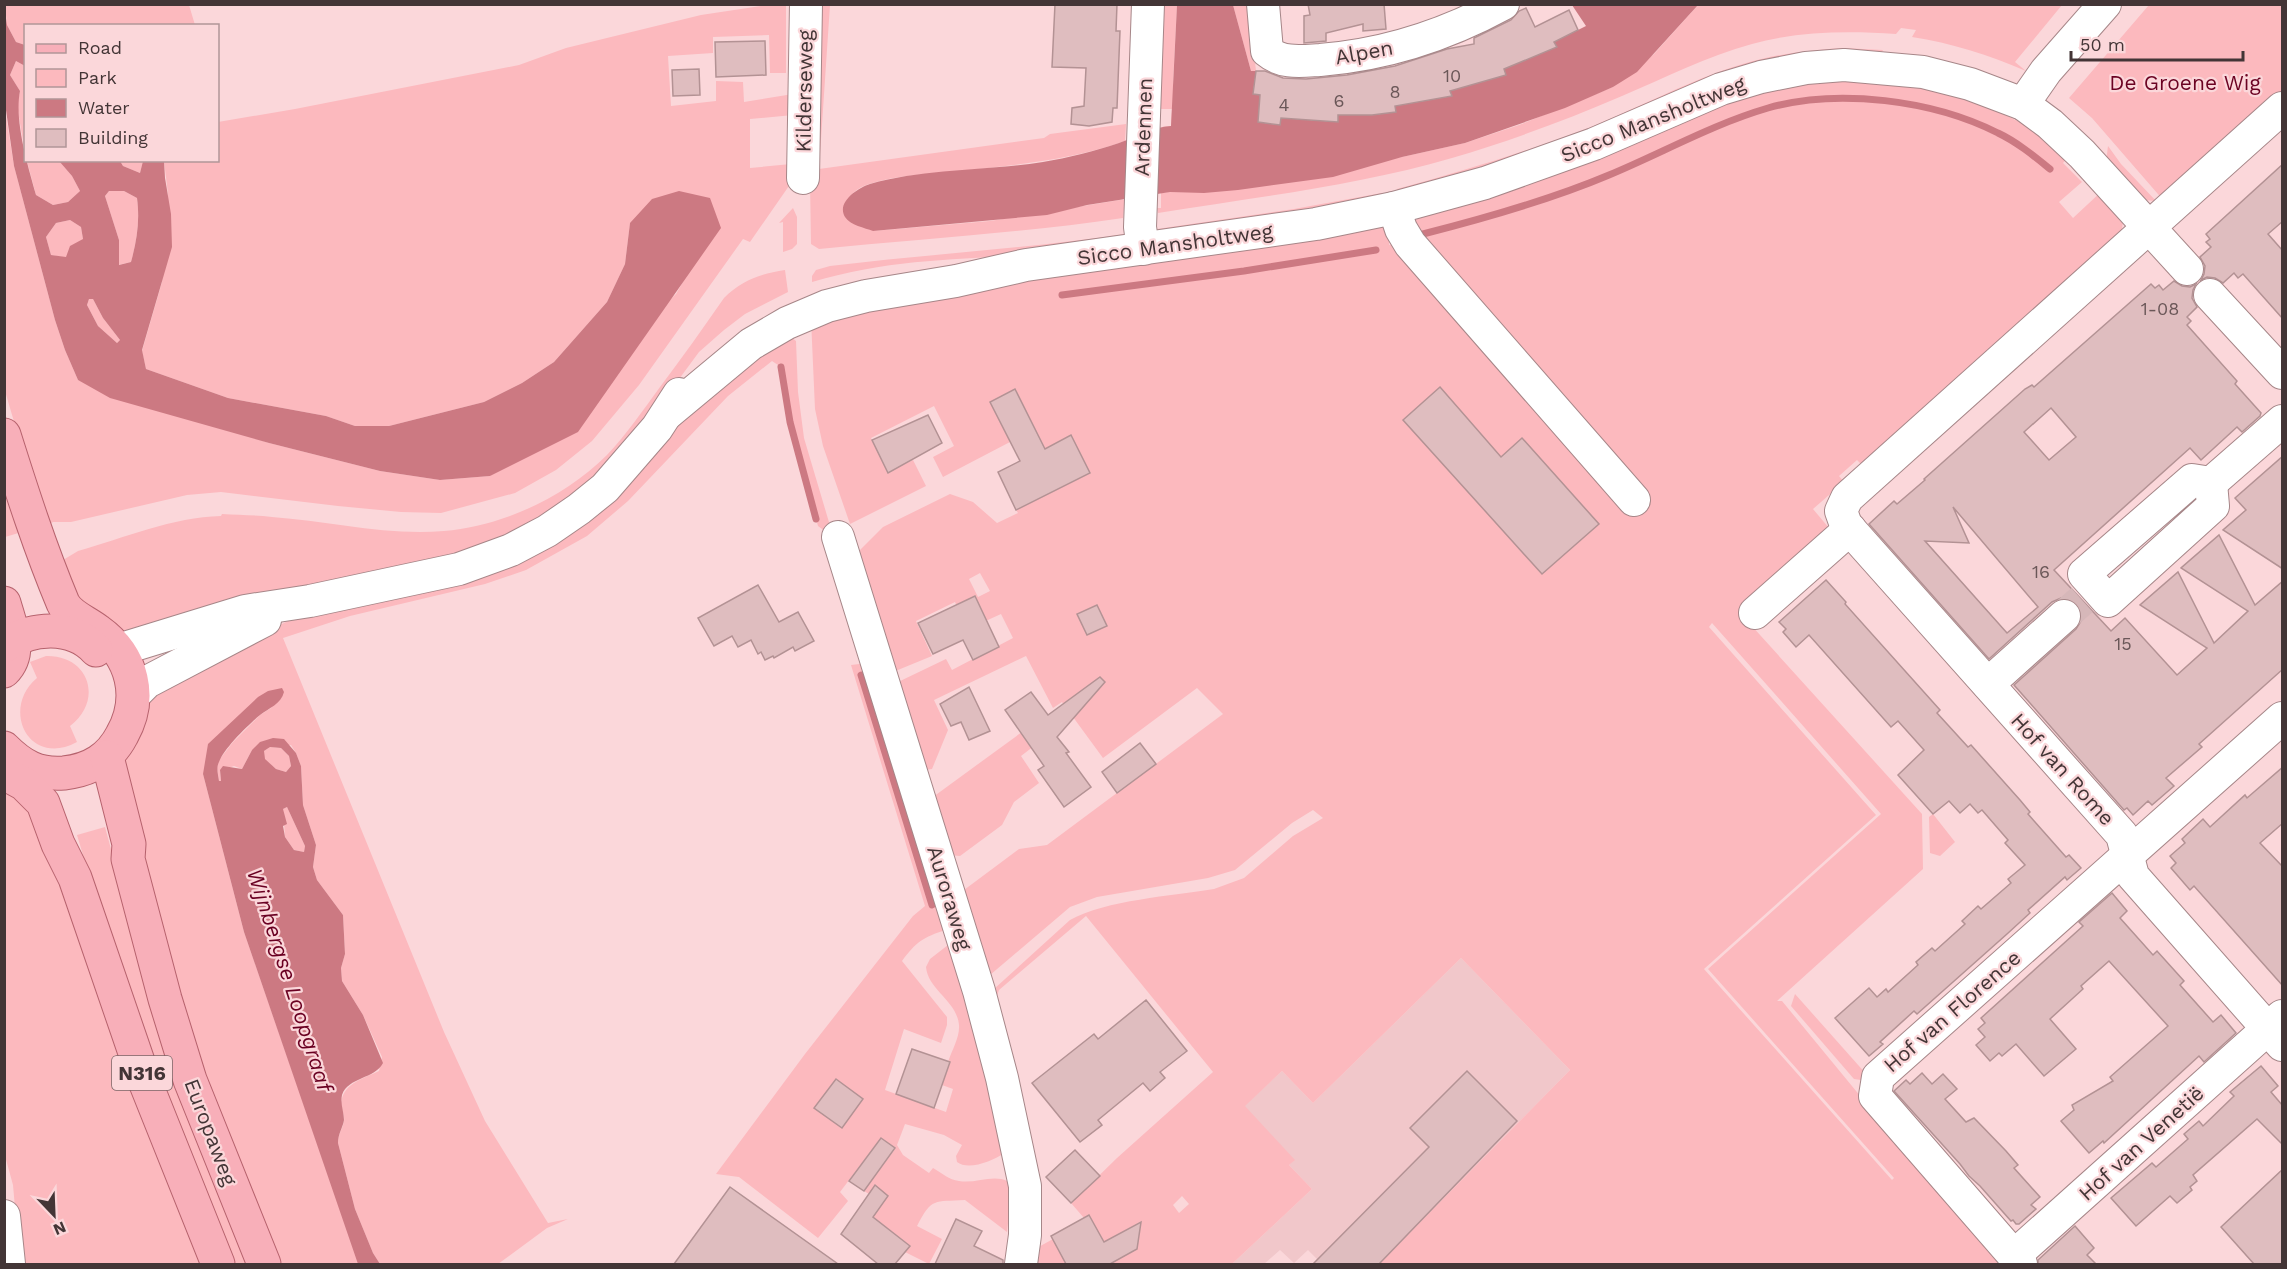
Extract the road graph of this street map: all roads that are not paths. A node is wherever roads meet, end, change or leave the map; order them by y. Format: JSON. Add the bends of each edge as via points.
{"nodes":[{"id":1,"x":806,"y":4,"type":"edge"},
{"id":2,"x":1148,"y":4,"type":"edge"},
{"id":3,"x":1263,"y":4,"type":"edge"},
{"id":4,"x":1503,"y":4,"type":"edge"},
{"id":5,"x":2105,"y":4,"type":"edge"},
{"id":6,"x":2023,"y":104,"type":"junction"},
{"id":7,"x":2283,"y":108,"type":"edge"},
{"id":8,"x":803,"y":178,"type":"dead end"},
{"id":9,"x":1394,"y":208,"type":"junction"},
{"id":10,"x":2150,"y":226,"type":"junction"},
{"id":11,"x":1143,"y":249,"type":"junction"},
{"id":12,"x":2187,"y":269,"type":"dead end"},
{"id":13,"x":2210,"y":295,"type":"dead end"},
{"id":14,"x":2283,"y":373,"type":"edge"},
{"id":15,"x":2283,"y":421,"type":"edge"},
{"id":16,"x":4,"y":435,"type":"edge"},
{"id":17,"x":1635,"y":500,"type":"dead end"},
{"id":18,"x":1850,"y":529,"type":"junction"},
{"id":19,"x":838,"y":537,"type":"dead end"},
{"id":20,"x":310,"y":601,"type":"junction"},
{"id":21,"x":4,"y":603,"type":"edge"},
{"id":22,"x":1755,"y":614,"type":"dead end"},
{"id":23,"x":63,"y":619,"type":"junction"},
{"id":24,"x":9,"y":643,"type":"edge"},
{"id":25,"x":110,"y":653,"type":"junction"},
{"id":26,"x":4,"y":671,"type":"edge"},
{"id":27,"x":1988,"y":684,"type":"junction"},
{"id":28,"x":134,"y":696,"type":"junction"},
{"id":29,"x":2283,"y":718,"type":"edge"},
{"id":30,"x":4,"y":748,"type":"edge"},
{"id":31,"x":101,"y":760,"type":"junction"},
{"id":32,"x":22,"y":777,"type":"edge"},
{"id":33,"x":2128,"y":856,"type":"junction"},
{"id":34,"x":2278,"y":1030,"type":"edge"},
{"id":35,"x":4,"y":1216,"type":"edge"},
{"id":36,"x":2018,"y":1260,"type":"edge"},
{"id":37,"x":9,"y":1264,"type":"edge"},
{"id":38,"x":218,"y":1264,"type":"edge"},
{"id":39,"x":264,"y":1264,"type":"edge"},
{"id":40,"x":1021,"y":1264,"type":"edge"}],
"edges":[{"from":1,"to":8,"type":"street","name":"Kilderseweg"},
{"from":2,"to":11,"type":"street","name":"Ardennen","via":[[1140,208]]},
{"from":3,"to":4,"type":"street","name":"Alpen","via":[[1267,51],[1276,58],[1300,61],[1341,58],[1410,44]]},
{"from":5,"to":6,"type":"street","via":[[2046,71]]},
{"from":6,"to":9,"type":"street","name":"Sicco Mansholtweg","via":[[1923,72],[1844,65],[1806,68],[1721,89],[1594,144],[1485,183]]},
{"from":6,"to":10,"type":"street","name":"Sicco Mansholtweg","via":[[2082,154]]},
{"from":7,"to":10,"type":"street"},
{"from":9,"to":11,"type":"street","name":"Sicco Mansholtweg","via":[[1316,224]]},
{"from":9,"to":17,"type":"street","via":[[1410,244]]},
{"from":10,"to":12,"type":"street","name":"Sicco Mansholtweg"},
{"from":10,"to":18,"type":"street","via":[[1847,498],[1841,511]]},
{"from":11,"to":20,"type":"street","name":"Sicco Mansholtweg","via":[[1026,266],[956,264],[909,268],[848,279],[793,296],[759,313],[710,350],[632,459],[579,509],[529,540],[459,569]]},
{"from":13,"to":14,"type":"street"},
{"from":15,"to":27,"type":"street","via":[[2211,483],[2192,480],[2084,574],[2081,601]]},
{"from":16,"to":23,"type":"main road","via":[[43,562],[52,613]]},
{"from":18,"to":22,"type":"street"},
{"from":18,"to":27,"type":"street","name":"Hof van Rome"},
{"from":19,"to":40,"type":"street","name":"Auroraweg","via":[[981,996],[1002,1078],[1025,1186]]},
{"from":20,"to":25,"type":"street","name":"Sicco Mansholtweg","via":[[245,611]]},
{"from":20,"to":28,"type":"street","name":"Sicco Mansholtweg","via":[[260,622],[147,682]]},
{"from":21,"to":24,"type":"main road"},
{"from":23,"to":24,"type":"main road"},
{"from":23,"to":25,"type":"main road","via":[[91,645]]},
{"from":24,"to":26,"type":"main road","via":[[14,657]]},
{"from":25,"to":28,"type":"main road","via":[[132,680]]},
{"from":25,"to":31,"type":"main road","number":"N316","via":[[109,716],[94,747]]},
{"from":27,"to":33,"type":"street","name":"Hof van Rome","via":[[2122,835]]},
{"from":28,"to":31,"type":"main road","via":[[128,725],[117,746]]},
{"from":29,"to":33,"type":"street","name":"Hof van Florence"},
{"from":30,"to":32,"type":"main road","number":"N316","via":[[18,762]]},
{"from":31,"to":32,"type":"main road","via":[[75,771]]},
{"from":31,"to":39,"type":"main road","name":"Europaweg","number":"N316","via":[[129,844],[128,859],[190,1080]]},
{"from":32,"to":38,"type":"main road","name":"Europaweg","number":"N316","via":[[43,803],[75,878],[140,1068]]},
{"from":33,"to":34,"type":"street","name":"Hof van Rome","via":[[2133,876]]},
{"from":33,"to":36,"type":"street","name":"Hof van Florence","via":[[1878,1077],[1875,1096]]},
{"from":34,"to":36,"type":"street","name":"Hof van Venetië"},
{"from":35,"to":37,"type":"street"}]}
